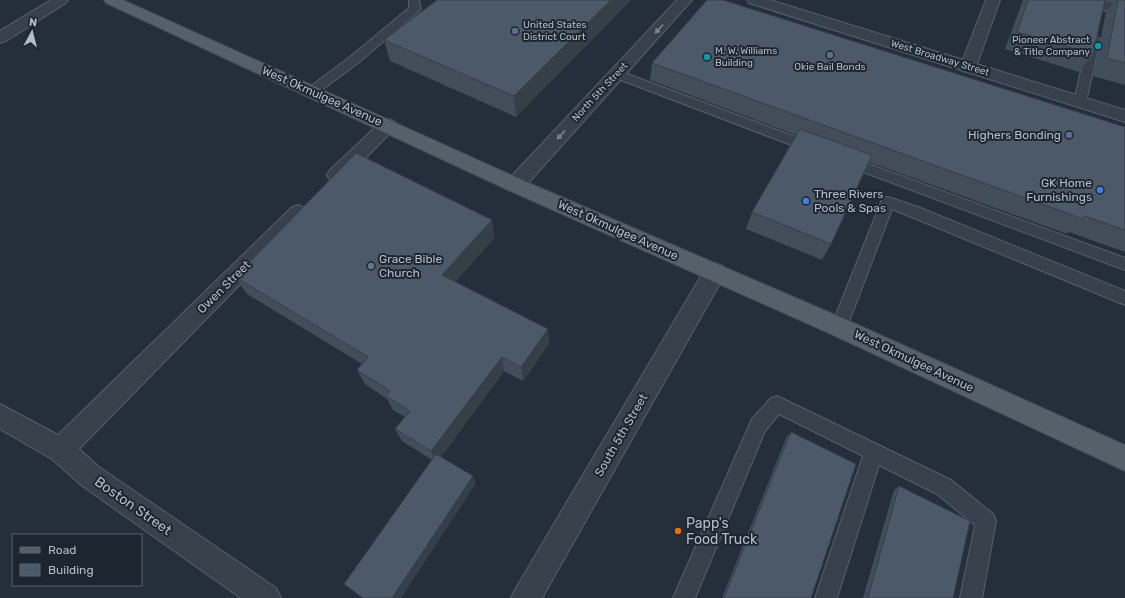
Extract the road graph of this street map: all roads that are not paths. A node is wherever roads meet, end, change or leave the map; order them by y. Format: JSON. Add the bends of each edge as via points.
{"nodes":[{"id":1,"x":61,"y":0,"type":"edge"},
{"id":2,"x":111,"y":0,"type":"edge"},
{"id":3,"x":414,"y":0,"type":"edge"},
{"id":4,"x":685,"y":0,"type":"edge"},
{"id":5,"x":754,"y":0,"type":"edge"},
{"id":6,"x":993,"y":0,"type":"edge"},
{"id":7,"x":1084,"y":0,"type":"edge"},
{"id":8,"x":1125,"y":11,"type":"edge"},
{"id":9,"x":1099,"y":17,"type":"junction"},
{"id":10,"x":0,"y":38,"type":"edge"},
{"id":11,"x":968,"y":67,"type":"junction"},
{"id":12,"x":617,"y":74,"type":"junction"},
{"id":13,"x":311,"y":92,"type":"junction"},
{"id":14,"x":1080,"y":102,"type":"junction"},
{"id":15,"x":1125,"y":116,"type":"edge"},
{"id":16,"x":388,"y":125,"type":"junction"},
{"id":17,"x":515,"y":185,"type":"junction"},
{"id":18,"x":1125,"y":264,"type":"edge"},
{"id":19,"x":715,"y":272,"type":"junction"},
{"id":20,"x":1125,"y":298,"type":"edge"},
{"id":21,"x":839,"y":327,"type":"junction"},
{"id":22,"x":0,"y":416,"type":"edge"},
{"id":23,"x":61,"y":450,"type":"junction"},
{"id":24,"x":874,"y":452,"type":"junction"},
{"id":25,"x":1125,"y":458,"type":"edge"},
{"id":26,"x":266,"y":598,"type":"edge"},
{"id":27,"x":526,"y":598,"type":"edge"},
{"id":28,"x":684,"y":598,"type":"edge"},
{"id":29,"x":826,"y":598,"type":"edge"},
{"id":30,"x":971,"y":598,"type":"edge"}],
"edges":[{"from":1,"to":10,"type":"street"},
{"from":2,"to":13,"type":"main road","name":"West Okmulgee Avenue"},
{"from":3,"to":13,"type":"lane","via":[[415,9]]},
{"from":4,"to":12,"type":"street","name":"North 5th Street","one_way":true},
{"from":5,"to":11,"type":"street","name":"West Broadway Street"},
{"from":6,"to":11,"type":"street"},
{"from":7,"to":9,"type":"street"},
{"from":8,"to":9,"type":"street"},
{"from":9,"to":14,"type":"lane"},
{"from":11,"to":14,"type":"street","name":"West Broadway Street"},
{"from":12,"to":17,"type":"street","name":"North 5th Street","one_way":true},
{"from":12,"to":18,"type":"lane"},
{"from":13,"to":16,"type":"main road","name":"West Okmulgee Avenue"},
{"from":14,"to":15,"type":"street","name":"West Broadway Street"},
{"from":16,"to":17,"type":"main road","name":"West Okmulgee Avenue"},
{"from":16,"to":23,"type":"street","name":"Owen Street"},
{"from":17,"to":19,"type":"main road","name":"West Okmulgee Avenue"},
{"from":19,"to":21,"type":"main road","name":"West Okmulgee Avenue"},
{"from":19,"to":27,"type":"street","name":"South 5th Street"},
{"from":20,"to":21,"type":"lane","via":[[888,202]]},
{"from":21,"to":25,"type":"main road","name":"West Okmulgee Avenue"},
{"from":22,"to":23,"type":"street","name":"Boston Street"},
{"from":23,"to":26,"type":"street","name":"Boston Street","via":[[90,476]]},
{"from":24,"to":28,"type":"lane","via":[[777,404],[758,425]]},
{"from":24,"to":29,"type":"lane"},
{"from":24,"to":30,"type":"lane","via":[[944,487],[986,521]]}]}
